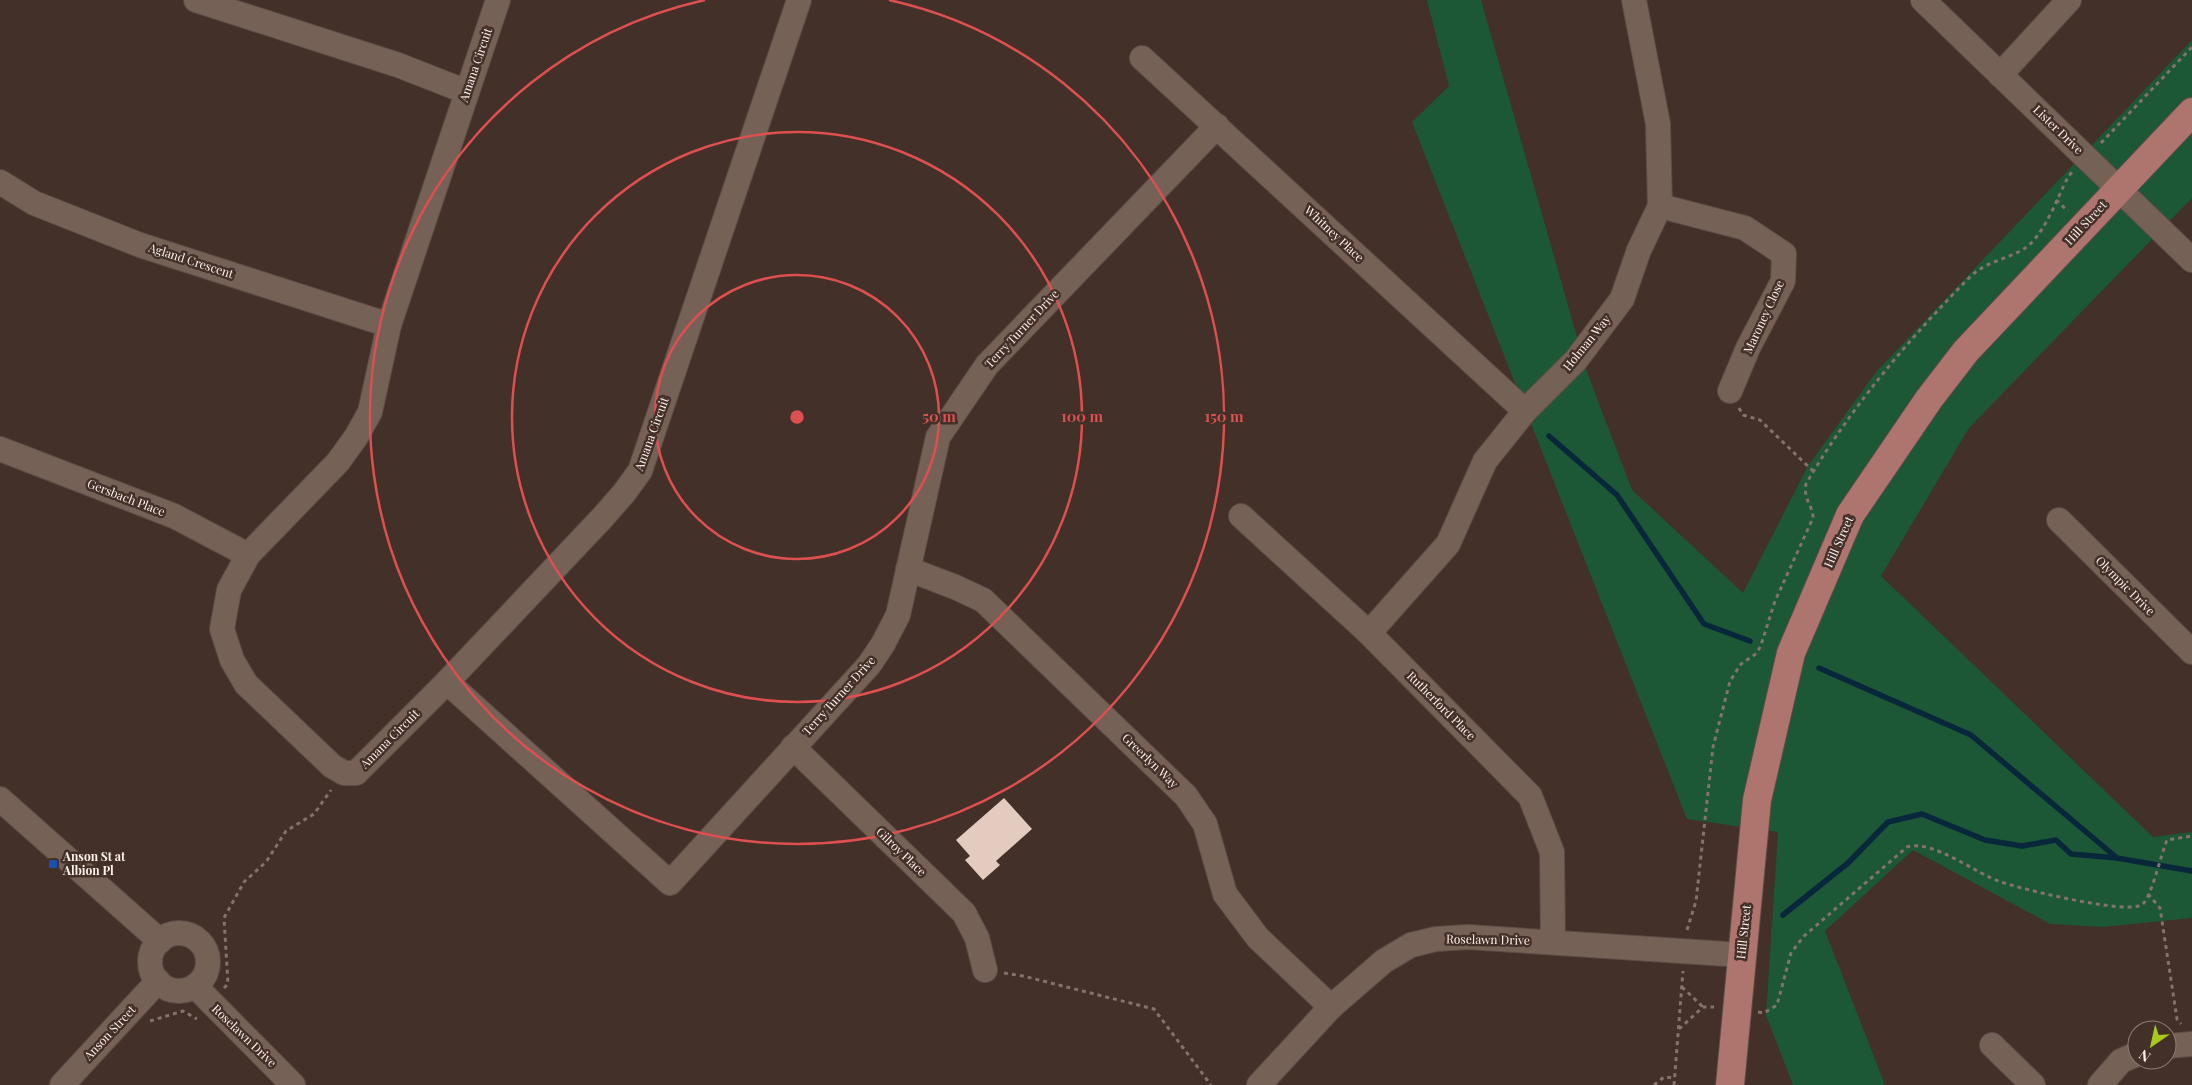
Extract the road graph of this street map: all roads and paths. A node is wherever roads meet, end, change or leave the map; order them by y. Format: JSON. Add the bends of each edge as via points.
{"nodes":[{"id":1,"x":196,"y":0,"type":"edge"},
{"id":2,"x":498,"y":0,"type":"edge"},
{"id":3,"x":798,"y":0,"type":"edge"},
{"id":4,"x":1634,"y":0,"type":"edge"},
{"id":5,"x":1923,"y":0,"type":"edge"},
{"id":6,"x":2070,"y":0,"type":"edge"},
{"id":7,"x":2192,"y":46,"type":"edge"},
{"id":8,"x":1142,"y":58,"type":"dead end"},
{"id":9,"x":2000,"y":74,"type":"junction"},
{"id":10,"x":467,"y":92,"type":"junction"},
{"id":11,"x":2192,"y":112,"type":"edge"},
{"id":12,"x":1217,"y":126,"type":"junction"},
{"id":13,"x":2087,"y":158,"type":"junction"},
{"id":14,"x":0,"y":182,"type":"edge"},
{"id":15,"x":2119,"y":189,"type":"junction"},
{"id":16,"x":1660,"y":206,"type":"junction"},
{"id":17,"x":2192,"y":260,"type":"edge"},
{"id":18,"x":389,"y":325,"type":"junction"},
{"id":19,"x":1730,"y":392,"type":"joint"},
{"id":20,"x":1525,"y":411,"type":"junction"},
{"id":21,"x":0,"y":449,"type":"edge"},
{"id":22,"x":1813,"y":471,"type":"dead end"},
{"id":23,"x":1241,"y":516,"type":"dead end"},
{"id":24,"x":2058,"y":520,"type":"dead end"},
{"id":25,"x":248,"y":555,"type":"junction"},
{"id":26,"x":908,"y":569,"type":"junction"},
{"id":27,"x":1369,"y":633,"type":"junction"},
{"id":28,"x":2192,"y":652,"type":"edge"},
{"id":29,"x":447,"y":682,"type":"junction"},
{"id":30,"x":793,"y":747,"type":"junction"},
{"id":31,"x":344,"y":773,"type":"junction"},
{"id":32,"x":0,"y":800,"type":"edge"},
{"id":33,"x":2192,"y":836,"type":"edge"},
{"id":34,"x":2148,"y":894,"type":"junction"},
{"id":35,"x":160,"y":941,"type":"junction"},
{"id":36,"x":1553,"y":942,"type":"junction"},
{"id":37,"x":1684,"y":950,"type":"junction"},
{"id":38,"x":1742,"y":955,"type":"junction"},
{"id":39,"x":986,"y":970,"type":"joint"},
{"id":40,"x":158,"y":981,"type":"junction"},
{"id":41,"x":195,"y":986,"type":"junction"},
{"id":42,"x":1682,"y":987,"type":"junction"},
{"id":43,"x":211,"y":1004,"type":"junction"},
{"id":44,"x":1331,"y":1006,"type":"junction"},
{"id":45,"x":1703,"y":1007,"type":"junction"},
{"id":46,"x":1737,"y":1008,"type":"junction"},
{"id":47,"x":146,"y":1022,"type":"dead end"},
{"id":48,"x":1679,"y":1029,"type":"junction"},
{"id":49,"x":2187,"y":1035,"type":"edge"},
{"id":50,"x":1992,"y":1045,"type":"dead end"},
{"id":51,"x":2127,"y":1058,"type":"edge"},
{"id":52,"x":1674,"y":1078,"type":"junction"},
{"id":53,"x":62,"y":1085,"type":"edge"},
{"id":54,"x":294,"y":1085,"type":"edge"},
{"id":55,"x":1211,"y":1085,"type":"edge"},
{"id":56,"x":1259,"y":1085,"type":"edge"},
{"id":57,"x":1654,"y":1085,"type":"edge"},
{"id":58,"x":1674,"y":1085,"type":"edge"},
{"id":59,"x":1730,"y":1085,"type":"edge"},
{"id":60,"x":2034,"y":1085,"type":"edge"},
{"id":61,"x":2100,"y":1085,"type":"edge"}],
"edges":[{"from":1,"to":10,"type":"street","via":[[398,65]]},
{"from":2,"to":10,"type":"street","name":"Amana Circuit"},
{"from":3,"to":29,"type":"street","name":"Amana Circuit","via":[[640,471],[603,517]]},
{"from":4,"to":16,"type":"street","name":"Holman Way","via":[[1658,124]]},
{"from":5,"to":9,"type":"street","name":"Lister Drive"},
{"from":6,"to":9,"type":"street"},
{"from":7,"to":13,"type":"path"},
{"from":8,"to":12,"type":"street","name":"Whitney Place"},
{"from":9,"to":13,"type":"street","name":"Lister Drive"},
{"from":10,"to":18,"type":"street","name":"Amana Circuit"},
{"from":11,"to":15,"type":"main road","name":"Hill Street"},
{"from":12,"to":20,"type":"street","name":"Whitney Place"},
{"from":12,"to":26,"type":"street","name":"Terry Turner Drive","via":[[987,365],[938,437]]},
{"from":13,"to":15,"type":"street","name":"Lister Drive"},
{"from":14,"to":18,"type":"street","name":"Agland Crescent","via":[[34,203],[140,244]]},
{"from":15,"to":17,"type":"street","name":"Lister Drive"},
{"from":15,"to":38,"type":"main road","name":"Hill Street","via":[[1966,351],[1850,515],[1790,653],[1757,800]]},
{"from":16,"to":19,"type":"street","name":"Maroney Close","via":[[1744,228],[1784,254],[1783,281],[1748,348]]},
{"from":16,"to":20,"type":"street","name":"Holman Way","via":[[1639,250],[1622,299],[1576,360]]},
{"from":18,"to":25,"type":"street","name":"Amana Circuit","via":[[370,412],[356,437],[322,479]]},
{"from":19,"to":22,"type":"path","via":[[1743,415],[1760,420]]},
{"from":20,"to":27,"type":"street","name":"Holman Way","via":[[1485,462],[1448,544]]},
{"from":21,"to":25,"type":"street","name":"Gersbach Place","via":[[174,516]]},
{"from":23,"to":27,"type":"street","name":"Rutherford Place"},
{"from":24,"to":28,"type":"street","name":"Olympic Drive"},
{"from":25,"to":31,"type":"street","name":"Amana Circuit","via":[[229,590],[222,629],[232,660],[246,684],[332,766]]},
{"from":26,"to":30,"type":"street","name":"Terry Turner Drive","via":[[898,615],[883,644],[869,665]]},
{"from":26,"to":44,"type":"street","name":"Greerlyn Way","via":[[983,600],[1186,796],[1205,824],[1225,894],[1258,938]]},
{"from":27,"to":36,"type":"street","name":"Rutherford Place","via":[[1530,796],[1552,852]]},
{"from":29,"to":30,"type":"street","name":"Terry Turner Drive","via":[[670,883]]},
{"from":29,"to":31,"type":"street","name":"Amana Circuit","via":[[356,772]]},
{"from":30,"to":39,"type":"street","name":"Gilroy Place","via":[[964,913],[977,938]]},
{"from":31,"to":43,"type":"path","via":[[314,814],[286,831],[266,862],[244,882],[224,918],[228,984]]},
{"from":32,"to":35,"type":"street"},
{"from":33,"to":34,"type":"path","via":[[2167,840]]},
{"from":34,"to":46,"type":"path","via":[[2143,904],[2135,907],[2057,897],[2002,882],[1928,847],[1913,845],[1897,855],[1804,936],[1791,953],[1777,1005],[1764,1013]]},
{"from":34,"to":49,"type":"path","via":[[2160,908],[2178,1019]]},
{"from":35,"to":40,"type":"street","via":[[151,961]]},
{"from":35,"to":41,"type":"street","via":[[180,933],[200,942],[209,961],[207,972]]},
{"from":36,"to":37,"type":"street","name":"Roselawn Drive"},
{"from":36,"to":44,"type":"street","name":"Roselawn Drive","via":[[1468,937],[1412,944],[1384,961]]},
{"from":37,"to":38,"type":"street","name":"Roselawn Drive"},
{"from":37,"to":42,"type":"path"},
{"from":38,"to":46,"type":"main road","name":"Hill Street"},
{"from":39,"to":55,"type":"path","via":[[1023,976],[1154,1009]]},
{"from":40,"to":41,"type":"street","via":[[164,987],[180,991]]},
{"from":40,"to":53,"type":"street","name":"Anson Street"},
{"from":41,"to":43,"type":"street","name":"Roselawn Drive"},
{"from":42,"to":45,"type":"path"},
{"from":42,"to":48,"type":"path"},
{"from":43,"to":47,"type":"path","via":[[196,1019],[183,1011]]},
{"from":43,"to":54,"type":"street","name":"Roselawn Drive"},
{"from":44,"to":56,"type":"street","name":"Roselawn Drive"},
{"from":45,"to":46,"type":"path"},
{"from":45,"to":48,"type":"path"},
{"from":46,"to":59,"type":"main road","name":"Hill Street"},
{"from":48,"to":52,"type":"path"},
{"from":50,"to":60,"type":"street"},
{"from":51,"to":61,"type":"street"},
{"from":52,"to":57,"type":"path","via":[[1664,1077]]},
{"from":52,"to":58,"type":"path"}]}
